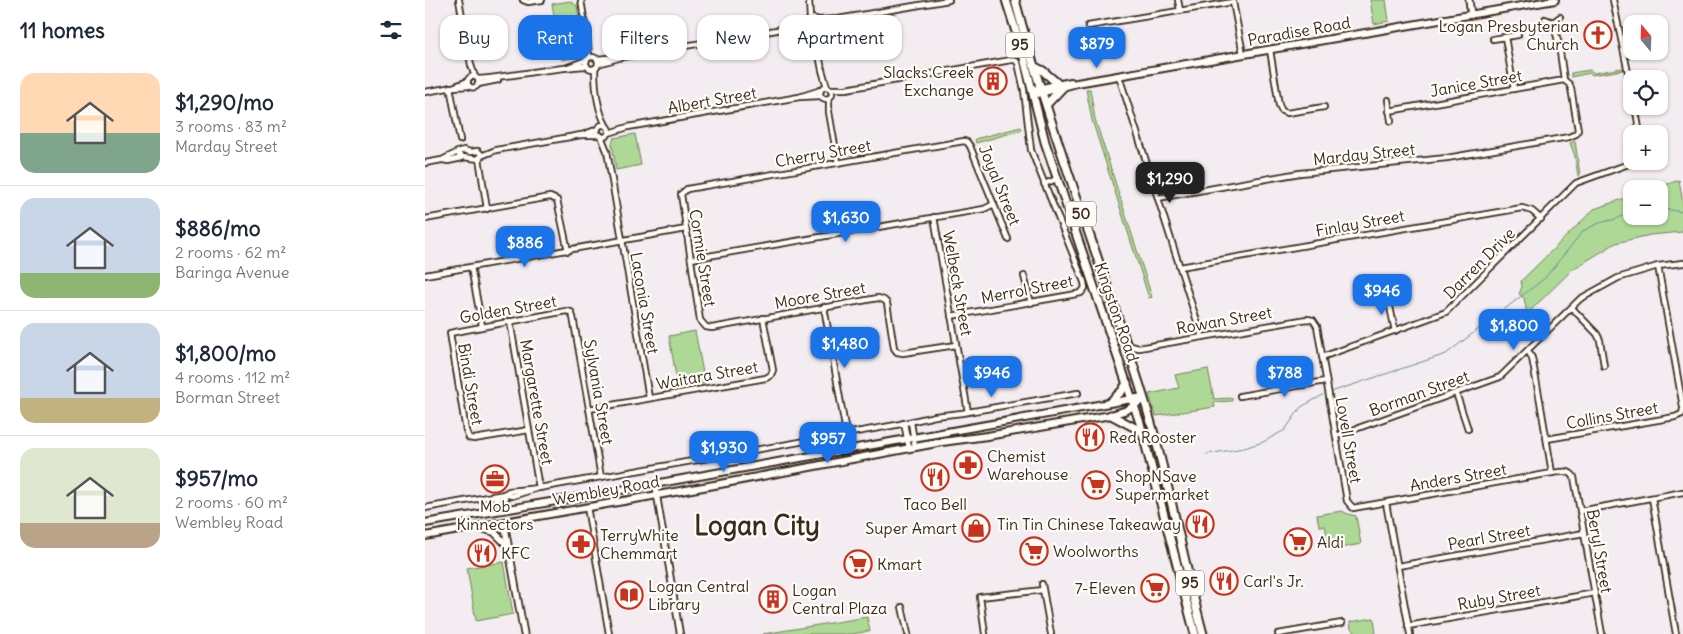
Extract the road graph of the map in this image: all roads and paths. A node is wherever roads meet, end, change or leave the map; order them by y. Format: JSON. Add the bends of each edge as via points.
{"nodes":[{"id":1,"x":459,"y":0,"type":"edge"},
{"id":2,"x":523,"y":0,"type":"edge"},
{"id":3,"x":542,"y":0,"type":"edge"},
{"id":4,"x":581,"y":0,"type":"edge"},
{"id":5,"x":949,"y":0,"type":"edge"},
{"id":6,"x":1006,"y":0,"type":"edge"},
{"id":7,"x":1015,"y":0,"type":"edge"},
{"id":8,"x":1178,"y":0,"type":"edge"},
{"id":9,"x":1469,"y":0,"type":"edge"},
{"id":10,"x":1555,"y":0,"type":"edge"},
{"id":11,"x":1613,"y":0,"type":"edge"},
{"id":12,"x":810,"y":2,"type":"edge"},
{"id":13,"x":1180,"y":10,"type":"junction"},
{"id":14,"x":813,"y":15,"type":"edge"},
{"id":15,"x":861,"y":15,"type":"edge"},
{"id":16,"x":1471,"y":15,"type":"junction"},
{"id":17,"x":1560,"y":18,"type":"dead end"},
{"id":18,"x":1545,"y":19,"type":"dead end"},
{"id":19,"x":1553,"y":22,"type":"junction"},
{"id":20,"x":1088,"y":26,"type":"dead end"},
{"id":21,"x":779,"y":30,"type":"edge"},
{"id":22,"x":1518,"y":35,"type":"dead end"},
{"id":23,"x":1505,"y":37,"type":"junction"},
{"id":24,"x":1493,"y":39,"type":"dead end"},
{"id":25,"x":1270,"y":50,"type":"junction"},
{"id":26,"x":1243,"y":54,"type":"junction"},
{"id":27,"x":820,"y":60,"type":"edge"},
{"id":28,"x":1015,"y":60,"type":"joint"},
{"id":29,"x":592,"y":62,"type":"junction"},
{"id":30,"x":1035,"y":67,"type":"junction"},
{"id":31,"x":1627,"y":70,"type":"edge"},
{"id":32,"x":1119,"y":76,"type":"junction"},
{"id":33,"x":473,"y":81,"type":"junction"},
{"id":34,"x":1565,"y":81,"type":"junction"},
{"id":35,"x":1060,"y":85,"type":"junction"},
{"id":36,"x":452,"y":87,"type":"junction"},
{"id":37,"x":825,"y":88,"type":"junction"},
{"id":38,"x":846,"y":89,"type":"junction"},
{"id":39,"x":1514,"y":89,"type":"junction"},
{"id":40,"x":1042,"y":90,"type":"junction"},
{"id":41,"x":425,"y":92,"type":"edge"},
{"id":42,"x":1032,"y":92,"type":"junction"},
{"id":43,"x":799,"y":97,"type":"junction"},
{"id":44,"x":827,"y":97,"type":"junction"},
{"id":45,"x":1388,"y":100,"type":"dead end"},
{"id":46,"x":1047,"y":104,"type":"junction"},
{"id":47,"x":1325,"y":107,"type":"dead end"},
{"id":48,"x":1389,"y":111,"type":"junction"},
{"id":49,"x":601,"y":116,"type":"junction"},
{"id":50,"x":1391,"y":121,"type":"dead end"},
{"id":51,"x":607,"y":126,"type":"junction"},
{"id":52,"x":599,"y":127,"type":"junction"},
{"id":53,"x":628,"y":127,"type":"junction"},
{"id":54,"x":581,"y":135,"type":"junction"},
{"id":55,"x":604,"y":135,"type":"junction"},
{"id":56,"x":967,"y":142,"type":"joint"},
{"id":57,"x":461,"y":151,"type":"junction"},
{"id":58,"x":479,"y":156,"type":"junction"},
{"id":59,"x":462,"y":158,"type":"junction"},
{"id":60,"x":441,"y":160,"type":"junction"},
{"id":61,"x":425,"y":163,"type":"edge"},
{"id":62,"x":838,"y":163,"type":"junction"},
{"id":63,"x":1623,"y":166,"type":"edge"},
{"id":64,"x":1057,"y":180,"type":"junction"},
{"id":65,"x":1045,"y":184,"type":"junction"},
{"id":66,"x":683,"y":192,"type":"joint"},
{"id":67,"x":1157,"y":198,"type":"junction"},
{"id":68,"x":994,"y":204,"type":"junction"},
{"id":69,"x":487,"y":208,"type":"junction"},
{"id":70,"x":934,"y":217,"type":"junction"},
{"id":71,"x":425,"y":219,"type":"edge"},
{"id":72,"x":1541,"y":219,"type":"junction"},
{"id":73,"x":686,"y":229,"type":"junction"},
{"id":74,"x":1008,"y":239,"type":"dead end"},
{"id":75,"x":622,"y":241,"type":"junction"},
{"id":76,"x":568,"y":251,"type":"junction"},
{"id":77,"x":691,"y":259,"type":"junction"},
{"id":78,"x":1683,"y":263,"type":"edge"},
{"id":79,"x":1658,"y":266,"type":"junction"},
{"id":80,"x":471,"y":267,"type":"junction"},
{"id":81,"x":1180,"y":267,"type":"junction"},
{"id":82,"x":425,"y":275,"type":"edge"},
{"id":83,"x":1023,"y":276,"type":"dead end"},
{"id":84,"x":1388,"y":297,"type":"dead end"},
{"id":85,"x":1031,"y":303,"type":"junction"},
{"id":86,"x":824,"y":307,"type":"junction"},
{"id":87,"x":1572,"y":308,"type":"junction"},
{"id":88,"x":571,"y":312,"type":"joint"},
{"id":89,"x":951,"y":316,"type":"junction"},
{"id":90,"x":763,"y":318,"type":"junction"},
{"id":91,"x":1313,"y":320,"type":"joint"},
{"id":92,"x":510,"y":321,"type":"junction"},
{"id":93,"x":482,"y":326,"type":"junction"},
{"id":94,"x":706,"y":327,"type":"joint"},
{"id":95,"x":1395,"y":331,"type":"junction"},
{"id":96,"x":450,"y":333,"type":"joint"},
{"id":97,"x":1202,"y":337,"type":"junction"},
{"id":98,"x":957,"y":345,"type":"junction"},
{"id":99,"x":1127,"y":345,"type":"junction"},
{"id":100,"x":1139,"y":348,"type":"junction"},
{"id":101,"x":1528,"y":351,"type":"junction"},
{"id":102,"x":1130,"y":354,"type":"junction"},
{"id":103,"x":1322,"y":357,"type":"junction"},
{"id":104,"x":1605,"y":366,"type":"dead end"},
{"id":105,"x":1127,"y":382,"type":"junction"},
{"id":106,"x":1326,"y":382,"type":"junction"},
{"id":107,"x":1078,"y":393,"type":"dead end"},
{"id":108,"x":1456,"y":393,"type":"junction"},
{"id":109,"x":1240,"y":396,"type":"dead end"},
{"id":110,"x":649,"y":398,"type":"junction"},
{"id":111,"x":1144,"y":398,"type":"junction"},
{"id":112,"x":1110,"y":402,"type":"junction"},
{"id":113,"x":1133,"y":402,"type":"junction"},
{"id":114,"x":589,"y":409,"type":"junction"},
{"id":115,"x":1683,"y":410,"type":"edge"},
{"id":116,"x":968,"y":412,"type":"junction"},
{"id":117,"x":1111,"y":415,"type":"junction"},
{"id":118,"x":911,"y":422,"type":"junction"},
{"id":119,"x":904,"y":423,"type":"junction"},
{"id":120,"x":1468,"y":429,"type":"dead end"},
{"id":121,"x":529,"y":430,"type":"junction"},
{"id":122,"x":1141,"y":432,"type":"junction"},
{"id":123,"x":846,"y":434,"type":"junction"},
{"id":124,"x":1336,"y":436,"type":"junction"},
{"id":125,"x":910,"y":438,"type":"junction"},
{"id":126,"x":1547,"y":440,"type":"junction"},
{"id":127,"x":912,"y":447,"type":"junction"},
{"id":128,"x":1572,"y":473,"type":"joint"},
{"id":129,"x":1552,"y":474,"type":"junction"},
{"id":130,"x":601,"y":477,"type":"junction"},
{"id":131,"x":655,"y":484,"type":"junction"},
{"id":132,"x":539,"y":488,"type":"junction"},
{"id":133,"x":1683,"y":492,"type":"edge"},
{"id":134,"x":505,"y":494,"type":"junction"},
{"id":135,"x":657,"y":495,"type":"junction"},
{"id":136,"x":497,"y":496,"type":"junction"},
{"id":137,"x":1652,"y":498,"type":"junction"},
{"id":138,"x":1386,"y":503,"type":"junction"},
{"id":139,"x":1349,"y":505,"type":"joint"},
{"id":140,"x":587,"y":507,"type":"junction"},
{"id":141,"x":425,"y":508,"type":"edge"},
{"id":142,"x":504,"y":510,"type":"junction"},
{"id":143,"x":1580,"y":510,"type":"junction"},
{"id":144,"x":479,"y":514,"type":"junction"},
{"id":145,"x":504,"y":522,"type":"junction"},
{"id":146,"x":425,"y":523,"type":"edge"},
{"id":147,"x":475,"y":527,"type":"junction"},
{"id":148,"x":1584,"y":533,"type":"junction"},
{"id":149,"x":425,"y":536,"type":"edge"},
{"id":150,"x":509,"y":551,"type":"junction"},
{"id":151,"x":1398,"y":566,"type":"junction"},
{"id":152,"x":1042,"y":584,"type":"dead end"},
{"id":153,"x":1043,"y":590,"type":"junction"},
{"id":154,"x":1595,"y":593,"type":"junction"},
{"id":155,"x":902,"y":607,"type":"dead end"},
{"id":156,"x":1342,"y":623,"type":"dead end"},
{"id":157,"x":1408,"y":626,"type":"junction"},
{"id":158,"x":524,"y":634,"type":"edge"},
{"id":159,"x":609,"y":634,"type":"edge"},
{"id":160,"x":680,"y":634,"type":"edge"},
{"id":161,"x":908,"y":634,"type":"edge"},
{"id":162,"x":985,"y":634,"type":"edge"},
{"id":163,"x":1051,"y":634,"type":"edge"},
{"id":164,"x":1195,"y":634,"type":"edge"},
{"id":165,"x":1203,"y":634,"type":"edge"},
{"id":166,"x":1278,"y":634,"type":"edge"},
{"id":167,"x":1410,"y":634,"type":"edge"},
{"id":168,"x":1602,"y":634,"type":"edge"},
{"id":169,"x":1676,"y":634,"type":"edge"}],
"edges":[{"from":1,"to":33,"type":"street"},
{"from":2,"to":3,"type":"street"},
{"from":4,"to":29,"type":"street"},
{"from":5,"to":15,"type":"street"},
{"from":6,"to":42,"type":"main road","name":"Kingston Road","number":"95"},
{"from":7,"to":30,"type":"main road","name":"Kingston Road","number":"95"},
{"from":8,"to":13,"type":"street"},
{"from":9,"to":16,"type":"street"},
{"from":10,"to":16,"type":"main road","name":"Paradise Road"},
{"from":11,"to":31,"type":"street"},
{"from":12,"to":14,"type":"street"},
{"from":13,"to":20,"type":"street"},
{"from":13,"to":26,"type":"street","via":[[1233,2]]},
{"from":16,"to":25,"type":"main road","name":"Paradise Road"},
{"from":17,"to":19,"type":"street"},
{"from":18,"to":19,"type":"street"},
{"from":19,"to":34,"type":"street"},
{"from":21,"to":29,"type":"street"},
{"from":22,"to":23,"type":"street"},
{"from":23,"to":24,"type":"street"},
{"from":23,"to":39,"type":"street"},
{"from":25,"to":26,"type":"main road","name":"Paradise Road"},
{"from":25,"to":47,"type":"street","via":[[1282,111]]},
{"from":26,"to":32,"type":"main road","name":"Paradise Road"},
{"from":27,"to":37,"type":"street"},
{"from":28,"to":38,"type":"street","name":"Albert Street"},
{"from":28,"to":65,"type":"street","name":"Merrol Street","via":[[1023,82],[1030,147]]},
{"from":29,"to":33,"type":"street"},
{"from":29,"to":49,"type":"street"},
{"from":30,"to":35,"type":"main road"},
{"from":30,"to":40,"type":"main road","name":"Kingston Road","number":"95"},
{"from":32,"to":35,"type":"main road","name":"Paradise Road"},
{"from":32,"to":67,"type":"street"},
{"from":33,"to":36,"type":"street"},
{"from":34,"to":39,"type":"street","name":"Janice Street"},
{"from":34,"to":67,"type":"street","name":"Marday Street","via":[[1571,88],[1578,125],[1572,136],[1447,158],[1300,173]]},
{"from":35,"to":40,"type":"main road","name":"Paradise Road"},
{"from":35,"to":46,"type":"main road"},
{"from":36,"to":41,"type":"street"},
{"from":36,"to":57,"type":"street"},
{"from":37,"to":38,"type":"street","name":"Albert Street"},
{"from":37,"to":43,"type":"street","name":"Albert Street"},
{"from":37,"to":44,"type":"street"},
{"from":37,"to":44,"type":"street"},
{"from":38,"to":44,"type":"street","name":"Albert Street"},
{"from":39,"to":48,"type":"street","name":"Janice Street"},
{"from":40,"to":42,"type":"main road","name":"Paradise Road"},
{"from":40,"to":46,"type":"main road","name":"Kingston Road","number":"50"},
{"from":42,"to":64,"type":"main road","name":"Kingston Road","number":"50"},
{"from":43,"to":44,"type":"street","name":"Albert Street"},
{"from":43,"to":53,"type":"street","name":"Albert Street"},
{"from":44,"to":62,"type":"street"},
{"from":45,"to":48,"type":"street"},
{"from":46,"to":99,"type":"main road","name":"Kingston Road","number":"50"},
{"from":48,"to":50,"type":"street"},
{"from":49,"to":51,"type":"street"},
{"from":49,"to":52,"type":"street"},
{"from":51,"to":52,"type":"street","name":"Albert Street"},
{"from":51,"to":53,"type":"street","name":"Albert Street"},
{"from":51,"to":55,"type":"street"},
{"from":52,"to":54,"type":"street","name":"Albert Street"},
{"from":52,"to":55,"type":"street"},
{"from":53,"to":55,"type":"street","name":"Albert Street"},
{"from":54,"to":55,"type":"street","name":"Albert Street"},
{"from":54,"to":58,"type":"street","name":"Albert Street"},
{"from":55,"to":75,"type":"street","name":"Laconia Street"},
{"from":56,"to":62,"type":"street","name":"Cherry Street"},
{"from":56,"to":68,"type":"street","name":"Joyal Street"},
{"from":57,"to":58,"type":"street","name":"Albert Street"},
{"from":57,"to":59,"type":"street","via":[[459,156]]},
{"from":57,"to":60,"type":"street","name":"Albert Street"},
{"from":58,"to":59,"type":"street","name":"Albert Street"},
{"from":58,"to":69,"type":"street"},
{"from":59,"to":60,"type":"street","name":"Albert Street"},
{"from":60,"to":61,"type":"street","name":"Albert Street"},
{"from":62,"to":66,"type":"street","name":"Cherry Street"},
{"from":63,"to":72,"type":"street","name":"Darren Drive","via":[[1580,181]]},
{"from":64,"to":65,"type":"street"},
{"from":64,"to":105,"type":"main road","name":"Kingston Road","number":"50"},
{"from":65,"to":85,"type":"street","name":"Merrol Street","via":[[1085,288],[1078,294]]},
{"from":66,"to":73,"type":"street","name":"Cormie Street","via":[[681,199]]},
{"from":67,"to":81,"type":"street"},
{"from":68,"to":70,"type":"street","via":[[984,209]]},
{"from":68,"to":74,"type":"street","name":"Joyal Street"},
{"from":69,"to":71,"type":"street"},
{"from":69,"to":76,"type":"street","via":[[550,197],[557,200]]},
{"from":70,"to":77,"type":"street"},
{"from":70,"to":89,"type":"street","name":"Welbeck Street"},
{"from":72,"to":81,"type":"street","name":"Finlay Street","via":[[1522,208]]},
{"from":72,"to":95,"type":"street","name":"Darren Drive","via":[[1446,312]]},
{"from":73,"to":75,"type":"street"},
{"from":73,"to":77,"type":"street","name":"Cormie Street"},
{"from":75,"to":76,"type":"street"},
{"from":75,"to":110,"type":"street","name":"Laconia Street"},
{"from":76,"to":80,"type":"street"},
{"from":77,"to":94,"type":"street","name":"Cormie Street","via":[[700,320]]},
{"from":78,"to":79,"type":"street","name":"Borman Street"},
{"from":79,"to":87,"type":"street","name":"Borman Street","via":[[1618,278],[1580,299]]},
{"from":79,"to":115,"type":"street"},
{"from":80,"to":82,"type":"street"},
{"from":80,"to":93,"type":"street"},
{"from":81,"to":97,"type":"street"},
{"from":83,"to":85,"type":"street"},
{"from":84,"to":95,"type":"street"},
{"from":85,"to":89,"type":"street","name":"Merrol Street"},
{"from":86,"to":90,"type":"street","name":"Moore Street"},
{"from":86,"to":98,"type":"street","name":"Moore Street","via":[[878,298],[887,303],[897,352]]},
{"from":86,"to":123,"type":"street"},
{"from":87,"to":101,"type":"street","name":"Borman Street"},
{"from":87,"to":104,"type":"street","via":[[1597,334]]},
{"from":88,"to":92,"type":"street","name":"Golden Street"},
{"from":88,"to":114,"type":"street","name":"Sylvania Street"},
{"from":89,"to":98,"type":"street","name":"Welbeck Street"},
{"from":90,"to":94,"type":"street","name":"Moore Street"},
{"from":90,"to":110,"type":"street","name":"Waitara Street","via":[[773,370],[771,375]]},
{"from":91,"to":97,"type":"street","name":"Rowan Street"},
{"from":91,"to":103,"type":"street","name":"Lovell Street"},
{"from":92,"to":93,"type":"street","name":"Golden Street"},
{"from":92,"to":121,"type":"street","name":"Margarette Street"},
{"from":93,"to":96,"type":"street","name":"Golden Street"},
{"from":95,"to":103,"type":"street","name":"Darren Drive"},
{"from":96,"to":121,"type":"street","name":"Bindi Street","via":[[469,438],[474,440]]},
{"from":97,"to":100,"type":"street","name":"Rowan Street"},
{"from":98,"to":116,"type":"street","name":"Welbeck Street"},
{"from":99,"to":100,"type":"street","name":"Rowan Street"},
{"from":99,"to":102,"type":"main road","name":"Kingston Road","number":"50"},
{"from":100,"to":102,"type":"street","name":"Rowan Street"},
{"from":101,"to":108,"type":"street","name":"Borman Street","via":[[1500,377]]},
{"from":101,"to":126,"type":"street"},
{"from":102,"to":111,"type":"main road","name":"Kingston Road","number":"50"},
{"from":103,"to":106,"type":"street","name":"Lovell Street"},
{"from":105,"to":112,"type":"main road"},
{"from":105,"to":113,"type":"main road","name":"Kingston Road","number":"95"},
{"from":106,"to":109,"type":"street"},
{"from":106,"to":124,"type":"street","name":"Lovell Street"},
{"from":107,"to":116,"type":"street","name":"Wembley Road"},
{"from":108,"to":120,"type":"street"},
{"from":108,"to":124,"type":"street","name":"Borman Street"},
{"from":110,"to":114,"type":"street","name":"Waitara Street"},
{"from":111,"to":113,"type":"main road","name":"Wembley Road"},
{"from":111,"to":165,"type":"main road","name":"Kingston Road","number":"95"},
{"from":112,"to":113,"type":"main road","name":"Wembley Road"},
{"from":112,"to":125,"type":"main road","name":"Wembley Road"},
{"from":113,"to":117,"type":"main road","name":"Wembley Road","via":[[1123,412]]},
{"from":113,"to":122,"type":"main road","name":"Kingston Road","number":"95"},
{"from":114,"to":130,"type":"street","name":"Sylvania Street"},
{"from":115,"to":126,"type":"street","name":"Collins Street","via":[[1675,417]]},
{"from":116,"to":118,"type":"street","name":"Wembley Road"},
{"from":117,"to":122,"type":"main road"},
{"from":117,"to":127,"type":"main road","name":"Wembley Road"},
{"from":118,"to":119,"type":"street","name":"Wembley Road"},
{"from":118,"to":125,"type":"street"},
{"from":119,"to":123,"type":"street","name":"Wembley Road"},
{"from":119,"to":125,"type":"street"},
{"from":121,"to":132,"type":"street","name":"Margarette Street"},
{"from":122,"to":164,"type":"main road","name":"Kingston Road","number":"95"},
{"from":123,"to":130,"type":"street","name":"Wembley Road"},
{"from":124,"to":139,"type":"street","name":"Lovell Street"},
{"from":125,"to":127,"type":"street"},
{"from":125,"to":131,"type":"main road","name":"Wembley Road"},
{"from":126,"to":129,"type":"street"},
{"from":127,"to":135,"type":"main road","name":"Wembley Road"},
{"from":128,"to":129,"type":"street","name":"Anders Street"},
{"from":128,"to":143,"type":"street","name":"Beryl Street"},
{"from":129,"to":138,"type":"street","name":"Anders Street"},
{"from":130,"to":132,"type":"street","name":"Wembley Road"},
{"from":131,"to":135,"type":"street"},
{"from":131,"to":142,"type":"main road","name":"Wembley Road"},
{"from":132,"to":134,"type":"street","name":"Wembley Road"},
{"from":133,"to":137,"type":"street"},
{"from":134,"to":136,"type":"street","name":"Wembley Road"},
{"from":134,"to":142,"type":"street"},
{"from":135,"to":140,"type":"main road","name":"Wembley Road"},
{"from":135,"to":160,"type":"street"},
{"from":136,"to":141,"type":"street","name":"Wembley Road"},
{"from":136,"to":142,"type":"street"},
{"from":136,"to":144,"type":"street","via":[[492,507]]},
{"from":137,"to":143,"type":"street"},
{"from":137,"to":169,"type":"street"},
{"from":138,"to":139,"type":"street","name":"Anders Street","via":[[1358,508]]},
{"from":138,"to":151,"type":"street"},
{"from":140,"to":145,"type":"main road","name":"Wembley Road"},
{"from":140,"to":159,"type":"street"},
{"from":142,"to":144,"type":"main road","name":"Wembley Road"},
{"from":142,"to":145,"type":"main road"},
{"from":143,"to":148,"type":"street","name":"Beryl Street"},
{"from":144,"to":146,"type":"main road","name":"Wembley Road"},
{"from":145,"to":147,"type":"main road","name":"Wembley Road"},
{"from":145,"to":150,"type":"street"},
{"from":147,"to":149,"type":"main road","name":"Wembley Road"},
{"from":147,"to":150,"type":"street","via":[[497,534]]},
{"from":148,"to":151,"type":"street","name":"Pearl Street"},
{"from":148,"to":154,"type":"street","name":"Beryl Street"},
{"from":150,"to":158,"type":"street"},
{"from":151,"to":157,"type":"street"},
{"from":152,"to":153,"type":"street"},
{"from":153,"to":162,"type":"street","via":[[980,597]]},
{"from":153,"to":163,"type":"street"},
{"from":154,"to":157,"type":"street","name":"Ruby Street"},
{"from":154,"to":168,"type":"street","name":"Beryl Street"},
{"from":155,"to":161,"type":"street"},
{"from":156,"to":166,"type":"street"},
{"from":157,"to":167,"type":"street"}]}
